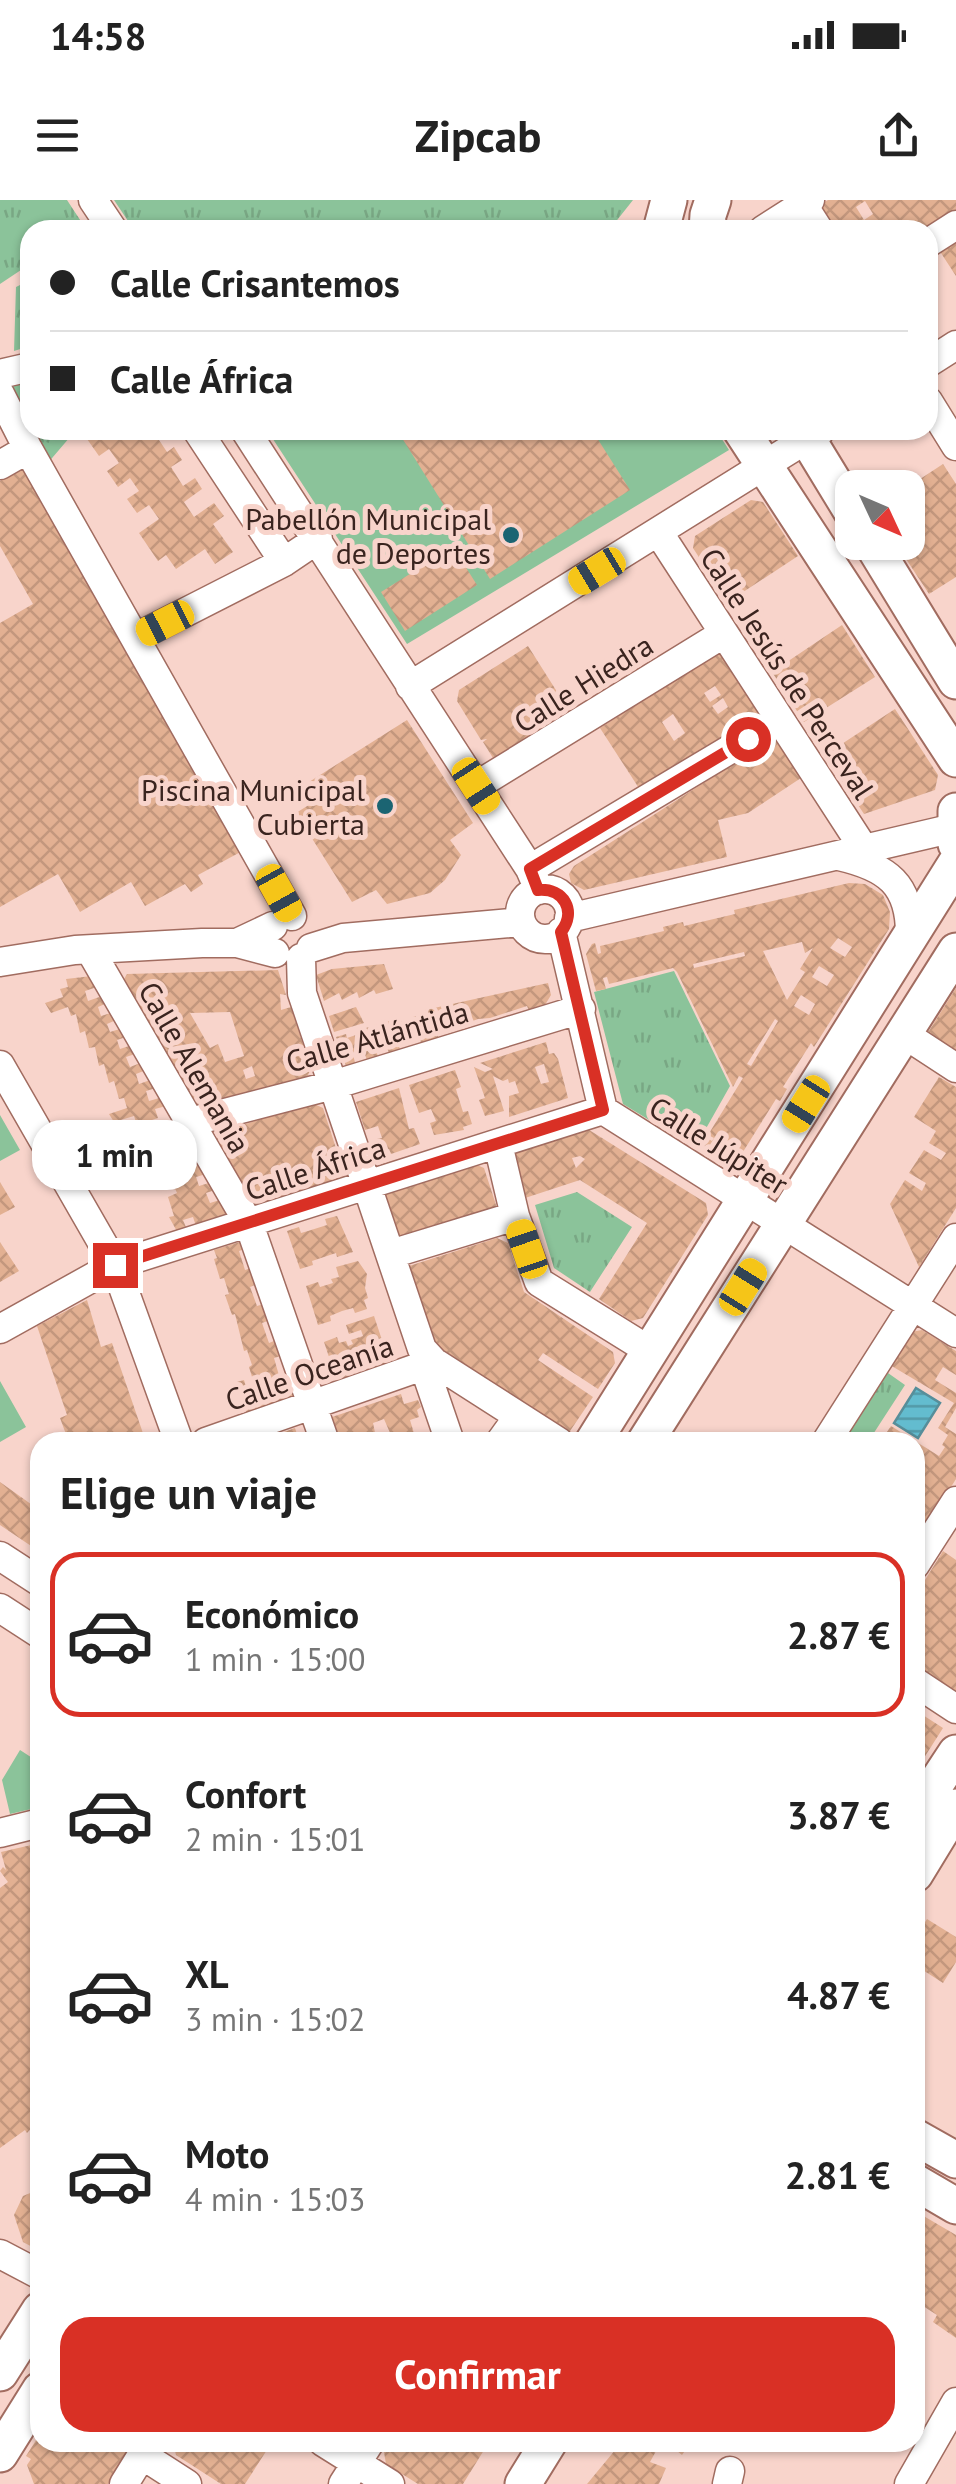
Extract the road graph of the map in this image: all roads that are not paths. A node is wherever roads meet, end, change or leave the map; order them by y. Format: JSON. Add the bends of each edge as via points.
{"nodes":[{"id":1,"x":800,"y":204,"type":"edge"},
{"id":2,"x":777,"y":220,"type":"edge"},
{"id":3,"x":0,"y":394,"type":"edge"},
{"id":4,"x":938,"y":417,"type":"edge"},
{"id":5,"x":20,"y":433,"type":"edge"},
{"id":6,"x":23,"y":440,"type":"edge"},
{"id":7,"x":204,"y":440,"type":"edge"},
{"id":8,"x":252,"y":440,"type":"edge"},
{"id":9,"x":748,"y":440,"type":"edge"},
{"id":10,"x":800,"y":440,"type":"edge"},
{"id":11,"x":814,"y":440,"type":"edge"},
{"id":12,"x":956,"y":446,"type":"edge"},
{"id":13,"x":28,"y":449,"type":"junction"},
{"id":14,"x":0,"y":465,"type":"edge"},
{"id":15,"x":765,"y":466,"type":"junction"},
{"id":16,"x":835,"y":480,"type":"edge"},
{"id":17,"x":658,"y":533,"type":"junction"},
{"id":18,"x":318,"y":539,"type":"junction"},
{"id":19,"x":882,"y":560,"type":"edge"},
{"id":20,"x":284,"y":562,"type":"junction"},
{"id":21,"x":723,"y":634,"type":"junction"},
{"id":22,"x":135,"y":638,"type":"junction"},
{"id":23,"x":956,"y":681,"type":"edge"},
{"id":24,"x":410,"y":686,"type":"junction"},
{"id":25,"x":779,"y":720,"type":"junction"},
{"id":26,"x":956,"y":759,"type":"edge"},
{"id":27,"x":476,"y":786,"type":"junction"},
{"id":28,"x":956,"y":836,"type":"edge"},
{"id":29,"x":850,"y":852,"type":"junction"},
{"id":30,"x":534,"y":879,"type":"junction"},
{"id":31,"x":521,"y":922,"type":"junction"},
{"id":32,"x":565,"y":925,"type":"junction"},
{"id":33,"x":910,"y":937,"type":"junction"},
{"id":34,"x":294,"y":938,"type":"junction"},
{"id":35,"x":90,"y":950,"type":"junction"},
{"id":36,"x":956,"y":952,"type":"edge"},
{"id":37,"x":0,"y":962,"type":"edge"},
{"id":38,"x":581,"y":1009,"type":"junction"},
{"id":39,"x":904,"y":1034,"type":"junction"},
{"id":40,"x":0,"y":1064,"type":"edge"},
{"id":41,"x":956,"y":1068,"type":"edge"},
{"id":42,"x":332,"y":1084,"type":"junction"},
{"id":43,"x":603,"y":1110,"type":"junction"},
{"id":44,"x":190,"y":1122,"type":"junction"},
{"id":45,"x":498,"y":1144,"type":"junction"},
{"id":46,"x":367,"y":1184,"type":"junction"},
{"id":47,"x":746,"y":1200,"type":"junction"},
{"id":48,"x":515,"y":1216,"type":"junction"},
{"id":49,"x":248,"y":1224,"type":"junction"},
{"id":50,"x":783,"y":1224,"type":"junction"},
{"id":51,"x":956,"y":1238,"type":"edge"},
{"id":52,"x":391,"y":1254,"type":"junction"},
{"id":53,"x":115,"y":1265,"type":"junction"},
{"id":54,"x":913,"y":1306,"type":"junction"},
{"id":55,"x":0,"y":1330,"type":"edge"},
{"id":56,"x":956,"y":1333,"type":"edge"},
{"id":57,"x":650,"y":1352,"type":"junction"},
{"id":58,"x":429,"y":1364,"type":"junction"},
{"id":59,"x":312,"y":1406,"type":"junction"},
{"id":60,"x":518,"y":1417,"type":"junction"},
{"id":61,"x":174,"y":1432,"type":"edge"},
{"id":62,"x":235,"y":1432,"type":"edge"},
{"id":63,"x":321,"y":1432,"type":"edge"},
{"id":64,"x":447,"y":1432,"type":"edge"},
{"id":65,"x":507,"y":1432,"type":"edge"},
{"id":66,"x":543,"y":1432,"type":"edge"},
{"id":67,"x":599,"y":1432,"type":"edge"},
{"id":68,"x":650,"y":1432,"type":"edge"},
{"id":69,"x":832,"y":1432,"type":"edge"},
{"id":70,"x":956,"y":1501,"type":"edge"},
{"id":71,"x":947,"y":1535,"type":"edge"},
{"id":72,"x":0,"y":1556,"type":"edge"},
{"id":73,"x":925,"y":1556,"type":"edge"},
{"id":74,"x":30,"y":1576,"type":"edge"},
{"id":75,"x":0,"y":1608,"type":"edge"},
{"id":76,"x":30,"y":1628,"type":"edge"},
{"id":77,"x":925,"y":1689,"type":"edge"},
{"id":78,"x":956,"y":1709,"type":"edge"},
{"id":79,"x":956,"y":1752,"type":"edge"},
{"id":80,"x":925,"y":1800,"type":"edge"},
{"id":81,"x":956,"y":1807,"type":"edge"},
{"id":82,"x":30,"y":1826,"type":"edge"},
{"id":83,"x":0,"y":1833,"type":"edge"},
{"id":84,"x":925,"y":1858,"type":"edge"},
{"id":85,"x":925,"y":2143,"type":"edge"},
{"id":86,"x":956,"y":2160,"type":"edge"},
{"id":87,"x":925,"y":2188,"type":"edge"},
{"id":88,"x":956,"y":2206,"type":"edge"},
{"id":89,"x":0,"y":2254,"type":"edge"},
{"id":90,"x":30,"y":2270,"type":"edge"},
{"id":91,"x":30,"y":2326,"type":"edge"},
{"id":92,"x":0,"y":2372,"type":"edge"},
{"id":93,"x":956,"y":2402,"type":"edge"},
{"id":94,"x":30,"y":2406,"type":"edge"},
{"id":95,"x":144,"y":2452,"type":"edge"},
{"id":96,"x":149,"y":2452,"type":"edge"},
{"id":97,"x":526,"y":2452,"type":"edge"},
{"id":98,"x":543,"y":2452,"type":"edge"},
{"id":99,"x":0,"y":2454,"type":"edge"},
{"id":100,"x":356,"y":2463,"type":"edge"},
{"id":101,"x":124,"y":2484,"type":"edge"},
{"id":102,"x":186,"y":2484,"type":"edge"},
{"id":103,"x":390,"y":2484,"type":"edge"},
{"id":104,"x":506,"y":2484,"type":"edge"},
{"id":105,"x":523,"y":2484,"type":"edge"},
{"id":106,"x":909,"y":2484,"type":"edge"}],
"edges":[{"from":1,"to":2,"type":"street"},
{"from":3,"to":5,"type":"street"},
{"from":4,"to":12,"type":"street"},
{"from":6,"to":13,"type":"street"},
{"from":7,"to":20,"type":"street"},
{"from":8,"to":18,"type":"street"},
{"from":9,"to":15,"type":"main road"},
{"from":10,"to":15,"type":"street"},
{"from":11,"to":16,"type":"main road"},
{"from":13,"to":14,"type":"street"},
{"from":13,"to":22,"type":"street"},
{"from":15,"to":17,"type":"street"},
{"from":15,"to":26,"type":"main road"},
{"from":17,"to":21,"type":"street","name":"Calle Jesús de Perceval"},
{"from":17,"to":24,"type":"street"},
{"from":18,"to":20,"type":"street"},
{"from":18,"to":24,"type":"street"},
{"from":19,"to":23,"type":"main road"},
{"from":20,"to":22,"type":"street"},
{"from":21,"to":25,"type":"street","name":"Calle Jesús de Perceval"},
{"from":21,"to":27,"type":"street","name":"Calle Hiedra"},
{"from":22,"to":34,"type":"street"},
{"from":24,"to":27,"type":"street"},
{"from":25,"to":29,"type":"street","name":"Calle Jesús de Perceval"},
{"from":25,"to":30,"type":"street"},
{"from":27,"to":30,"type":"street"},
{"from":28,"to":29,"type":"street"},
{"from":28,"to":33,"type":"main road"},
{"from":29,"to":32,"type":"street"},
{"from":29,"to":33,"type":"street","via":[[891,878],[904,895]]},
{"from":30,"to":31,"type":"street"},
{"from":30,"to":32,"type":"street","via":[[562,895]]},
{"from":31,"to":32,"type":"street","via":[[538,938],[554,936]]},
{"from":31,"to":34,"type":"street"},
{"from":32,"to":38,"type":"street","name":"Calle Júpiter"},
{"from":33,"to":47,"type":"main road"},
{"from":34,"to":35,"type":"street"},
{"from":34,"to":42,"type":"street","via":[[302,992]]},
{"from":35,"to":37,"type":"street"},
{"from":35,"to":44,"type":"street","name":"Calle Alemania"},
{"from":36,"to":39,"type":"main road"},
{"from":38,"to":42,"type":"street","name":"Calle Atlántida"},
{"from":38,"to":43,"type":"street","name":"Calle Júpiter"},
{"from":39,"to":41,"type":"street"},
{"from":39,"to":50,"type":"main road"},
{"from":40,"to":53,"type":"street"},
{"from":42,"to":44,"type":"street","name":"Calle Atlántida"},
{"from":42,"to":46,"type":"street"},
{"from":43,"to":45,"type":"street","name":"Calle África"},
{"from":43,"to":47,"type":"street","name":"Calle Júpiter"},
{"from":44,"to":49,"type":"street","name":"Calle Alemania"},
{"from":45,"to":46,"type":"street","name":"Calle África"},
{"from":45,"to":48,"type":"street"},
{"from":46,"to":49,"type":"street","name":"Calle África"},
{"from":46,"to":52,"type":"street"},
{"from":47,"to":50,"type":"street","name":"Calle Júpiter"},
{"from":47,"to":57,"type":"main road"},
{"from":48,"to":52,"type":"street"},
{"from":48,"to":57,"type":"street","via":[[539,1282]]},
{"from":49,"to":53,"type":"street","name":"Calle África"},
{"from":49,"to":59,"type":"street","name":"Calle Alemania"},
{"from":50,"to":54,"type":"street","name":"Calle Júpiter"},
{"from":50,"to":68,"type":"main road"},
{"from":51,"to":54,"type":"street"},
{"from":52,"to":58,"type":"street"},
{"from":53,"to":55,"type":"street","name":"Calle África"},
{"from":53,"to":61,"type":"street"},
{"from":54,"to":56,"type":"street","name":"Calle Júpiter"},
{"from":54,"to":69,"type":"street"},
{"from":57,"to":67,"type":"main road"},
{"from":58,"to":59,"type":"street","name":"Calle Oceanía"},
{"from":58,"to":60,"type":"street"},
{"from":58,"to":64,"type":"street"},
{"from":59,"to":62,"type":"street","name":"Calle Oceanía"},
{"from":59,"to":63,"type":"street","name":"Calle Alemania"},
{"from":60,"to":65,"type":"street"},
{"from":60,"to":66,"type":"street"},
{"from":70,"to":71,"type":"street"},
{"from":71,"to":73,"type":"street"},
{"from":72,"to":74,"type":"street"},
{"from":75,"to":76,"type":"street"},
{"from":77,"to":78,"type":"street"},
{"from":79,"to":80,"type":"main road"},
{"from":81,"to":84,"type":"main road"},
{"from":82,"to":83,"type":"street"},
{"from":85,"to":86,"type":"main road"},
{"from":87,"to":88,"type":"main road"},
{"from":89,"to":90,"type":"street"},
{"from":91,"to":92,"type":"main road"},
{"from":93,"to":106,"type":"street"},
{"from":94,"to":99,"type":"main road"},
{"from":95,"to":101,"type":"street"},
{"from":96,"to":102,"type":"street"},
{"from":97,"to":104,"type":"main road"},
{"from":98,"to":105,"type":"main road"},
{"from":100,"to":103,"type":"street"}]}
